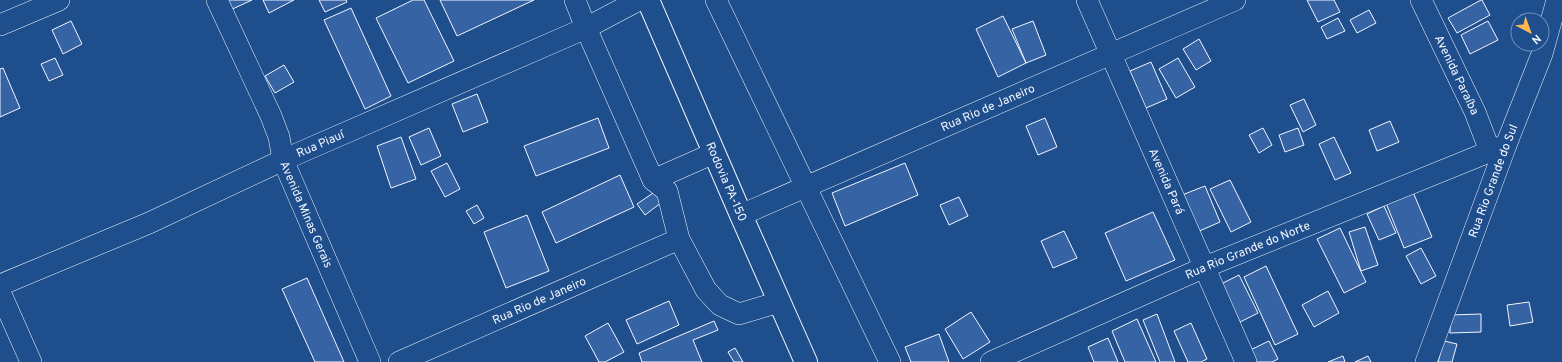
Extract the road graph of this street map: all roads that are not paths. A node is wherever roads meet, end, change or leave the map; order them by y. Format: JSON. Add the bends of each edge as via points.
{"nodes":[{"id":1,"x":59,"y":0,"type":"edge"},
{"id":2,"x":217,"y":0,"type":"edge"},
{"id":3,"x":575,"y":0,"type":"edge"},
{"id":4,"x":639,"y":0,"type":"edge"},
{"id":5,"x":648,"y":0,"type":"edge"},
{"id":6,"x":716,"y":0,"type":"edge"},
{"id":7,"x":1087,"y":0,"type":"edge"},
{"id":8,"x":1235,"y":0,"type":"edge"},
{"id":9,"x":1421,"y":0,"type":"edge"},
{"id":10,"x":1557,"y":0,"type":"edge"},
{"id":11,"x":0,"y":25,"type":"edge"},
{"id":12,"x":586,"y":28,"type":"junction"},
{"id":13,"x":1110,"y":54,"type":"junction"},
{"id":14,"x":1498,"y":148,"type":"junction"},
{"id":15,"x":714,"y":153,"type":"junction"},
{"id":16,"x":283,"y":160,"type":"junction"},
{"id":17,"x":653,"y":180,"type":"junction"},
{"id":18,"x":806,"y":186,"type":"junction"},
{"id":19,"x":741,"y":215,"type":"junction"},
{"id":20,"x":678,"y":239,"type":"junction"},
{"id":21,"x":1205,"y":267,"type":"junction"},
{"id":22,"x":0,"y":285,"type":"edge"},
{"id":23,"x":0,"y":292,"type":"edge"},
{"id":24,"x":779,"y":302,"type":"junction"},
{"id":25,"x":30,"y":362,"type":"edge"},
{"id":26,"x":370,"y":362,"type":"edge"},
{"id":27,"x":399,"y":362,"type":"edge"},
{"id":28,"x":806,"y":362,"type":"edge"},
{"id":29,"x":890,"y":362,"type":"edge"},
{"id":30,"x":991,"y":362,"type":"edge"},
{"id":31,"x":1246,"y":362,"type":"edge"},
{"id":32,"x":1426,"y":362,"type":"edge"}],
"edges":[{"from":1,"to":11,"type":"street"},
{"from":2,"to":16,"type":"street","name":"Avenida Minas Gerais","via":[[271,116],[279,137]]},
{"from":3,"to":12,"type":"street"},
{"from":4,"to":12,"type":"street","name":"Rua Piauí"},
{"from":5,"to":15,"type":"highway","name":"Rodovia PA-150"},
{"from":6,"to":18,"type":"street"},
{"from":7,"to":13,"type":"street","name":"Avenida Pará"},
{"from":8,"to":13,"type":"street","name":"Rua Rio de Janeiro"},
{"from":9,"to":14,"type":"street","name":"Avenida Paraíba","via":[[1475,112]]},
{"from":10,"to":14,"type":"street","name":"Rua Rio Grande do Sul","via":[[1542,54]]},
{"from":12,"to":16,"type":"street","name":"Rua Piauí"},
{"from":12,"to":17,"type":"street"},
{"from":13,"to":18,"type":"street","name":"Rua Rio de Janeiro"},
{"from":13,"to":21,"type":"street","name":"Avenida Pará"},
{"from":14,"to":21,"type":"street","name":"Rua Rio Grande do Norte"},
{"from":14,"to":32,"type":"street","name":"Rua Rio Grande do Sul"},
{"from":15,"to":17,"type":"street"},
{"from":15,"to":19,"type":"highway","name":"Rodovia PA-150"},
{"from":16,"to":22,"type":"street","name":"Rua Piauí","via":[[149,223]]},
{"from":16,"to":26,"type":"street","name":"Avenida Minas Gerais"},
{"from":17,"to":20,"type":"street","via":[[667,191]]},
{"from":18,"to":19,"type":"street","name":"Rua Rio de Janeiro"},
{"from":18,"to":29,"type":"street"},
{"from":19,"to":24,"type":"highway","name":"Rodovia PA-150"},
{"from":20,"to":24,"type":"street","via":[[706,290],[720,305],[739,314]]},
{"from":20,"to":27,"type":"street","name":"Rua Rio de Janeiro"},
{"from":21,"to":30,"type":"street","name":"Rua Rio Grande do Norte"},
{"from":21,"to":31,"type":"street","name":"Avenida Pará"},
{"from":23,"to":25,"type":"street"},
{"from":24,"to":28,"type":"highway","name":"Rodovia PA-150"}]}
